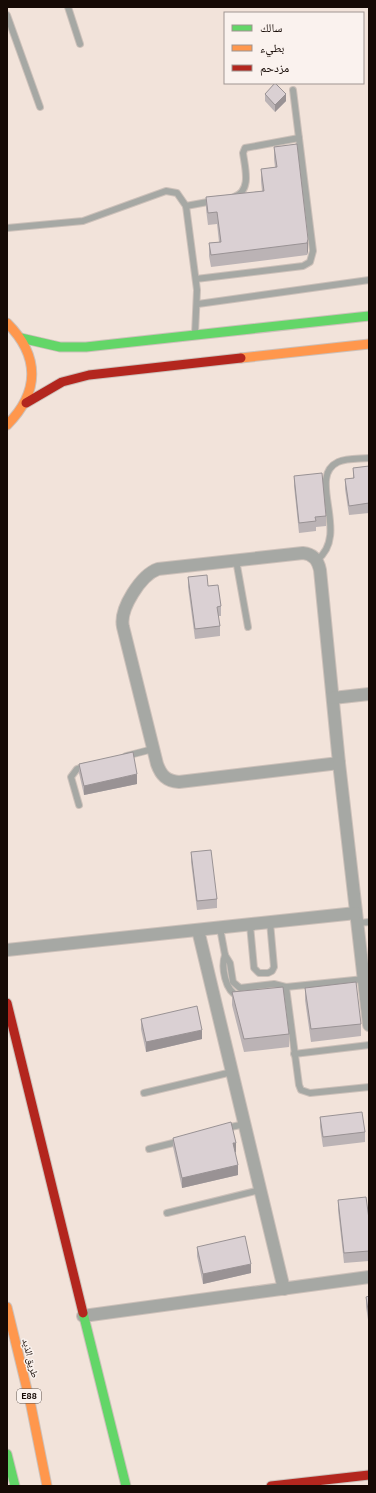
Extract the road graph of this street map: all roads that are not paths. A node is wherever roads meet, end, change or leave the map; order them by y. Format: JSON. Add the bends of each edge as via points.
{"nodes":[{"id":1,"x":68,"y":7,"type":"edge"},
{"id":2,"x":7,"y":15,"type":"edge"},
{"id":3,"x":80,"y":44,"type":"dead end"},
{"id":4,"x":293,"y":90,"type":"dead end"},
{"id":5,"x":40,"y":107,"type":"dead end"},
{"id":6,"x":299,"y":138,"type":"junction"},
{"id":7,"x":225,"y":198,"type":"edge"},
{"id":8,"x":217,"y":200,"type":"edge"},
{"id":9,"x":186,"y":206,"type":"junction"},
{"id":10,"x":7,"y":228,"type":"edge"},
{"id":11,"x":196,"y":279,"type":"junction"},
{"id":12,"x":369,"y":280,"type":"edge"},
{"id":13,"x":198,"y":304,"type":"junction"},
{"id":14,"x":369,"y":316,"type":"edge"},
{"id":15,"x":7,"y":323,"type":"edge"},
{"id":16,"x":195,"y":335,"type":"junction"},
{"id":17,"x":21,"y":338,"type":"junction"},
{"id":18,"x":369,"y":344,"type":"edge"},
{"id":19,"x":26,"y":403,"type":"junction"},
{"id":20,"x":7,"y":425,"type":"edge"},
{"id":21,"x":369,"y":458,"type":"edge"},
{"id":22,"x":236,"y":560,"type":"junction"},
{"id":23,"x":317,"y":560,"type":"junction"},
{"id":24,"x":248,"y":627,"type":"dead end"},
{"id":25,"x":369,"y":694,"type":"edge"},
{"id":26,"x":333,"y":698,"type":"junction"},
{"id":27,"x":153,"y":750,"type":"junction"},
{"id":28,"x":117,"y":758,"type":"edge"},
{"id":29,"x":339,"y":763,"type":"junction"},
{"id":30,"x":94,"y":764,"type":"edge"},
{"id":31,"x":79,"y":805,"type":"dead end"},
{"id":32,"x":361,"y":919,"type":"edge"},
{"id":33,"x":270,"y":922,"type":"junction"},
{"id":34,"x":250,"y":925,"type":"junction"},
{"id":35,"x":220,"y":928,"type":"junction"},
{"id":36,"x":198,"y":930,"type":"junction"},
{"id":37,"x":7,"y":950,"type":"edge"},
{"id":38,"x":226,"y":955,"type":"junction"},
{"id":39,"x":364,"y":979,"type":"junction"},
{"id":40,"x":286,"y":987,"type":"junction"},
{"id":41,"x":276,"y":993,"type":"edge"},
{"id":42,"x":242,"y":996,"type":"edge"},
{"id":43,"x":7,"y":1003,"type":"edge"},
{"id":44,"x":369,"y":1025,"type":"edge"},
{"id":45,"x":369,"y":1045,"type":"edge"},
{"id":46,"x":294,"y":1054,"type":"junction"},
{"id":47,"x":232,"y":1072,"type":"junction"},
{"id":48,"x":369,"y":1087,"type":"edge"},
{"id":49,"x":144,"y":1094,"type":"dead end"},
{"id":50,"x":244,"y":1124,"type":"junction"},
{"id":51,"x":223,"y":1129,"type":"edge"},
{"id":52,"x":186,"y":1139,"type":"edge"},
{"id":53,"x":149,"y":1149,"type":"dead end"},
{"id":54,"x":260,"y":1190,"type":"junction"},
{"id":55,"x":167,"y":1213,"type":"dead end"},
{"id":56,"x":369,"y":1277,"type":"edge"},
{"id":57,"x":284,"y":1289,"type":"junction"},
{"id":58,"x":7,"y":1307,"type":"edge"},
{"id":59,"x":84,"y":1316,"type":"junction"},
{"id":60,"x":31,"y":1406,"type":"junction"},
{"id":61,"x":7,"y":1454,"type":"edge"},
{"id":62,"x":369,"y":1475,"type":"edge"},
{"id":63,"x":15,"y":1486,"type":"edge"},
{"id":64,"x":48,"y":1486,"type":"edge"},
{"id":65,"x":55,"y":1486,"type":"edge"},
{"id":66,"x":126,"y":1486,"type":"edge"},
{"id":67,"x":271,"y":1486,"type":"edge"}],
"edges":[{"from":1,"to":3,"type":"lane"},
{"from":2,"to":5,"type":"lane"},
{"from":4,"to":6,"type":"lane"},
{"from":6,"to":7,"type":"lane","via":[[245,148],[245,188],[236,196]]},
{"from":6,"to":11,"type":"lane","via":[[313,251],[310,262],[303,266]]},
{"from":8,"to":9,"type":"lane"},
{"from":9,"to":10,"type":"lane","via":[[178,193],[166,191],[84,221]]},
{"from":9,"to":11,"type":"lane"},
{"from":11,"to":13,"type":"lane"},
{"from":12,"to":13,"type":"lane"},
{"from":13,"to":16,"type":"lane"},
{"from":14,"to":16,"type":"main road"},
{"from":15,"to":17,"type":"main road"},
{"from":16,"to":17,"type":"main road","via":[[79,347]]},
{"from":17,"to":19,"type":"main road","via":[[30,356],[33,375]]},
{"from":18,"to":19,"type":"main road","via":[[89,375],[62,382]]},
{"from":19,"to":20,"type":"main road"},
{"from":21,"to":23,"type":"lane","via":[[340,461],[329,471],[326,481],[330,540],[326,552]]},
{"from":22,"to":23,"type":"street","via":[[309,553]]},
{"from":22,"to":24,"type":"lane"},
{"from":22,"to":27,"type":"street","via":[[153,571],[145,577],[123,610],[122,621]]},
{"from":23,"to":26,"type":"street"},
{"from":25,"to":26,"type":"street"},
{"from":26,"to":29,"type":"street"},
{"from":27,"to":28,"type":"lane"},
{"from":27,"to":29,"type":"street","via":[[163,777],[173,782]]},
{"from":29,"to":32,"type":"street"},
{"from":30,"to":31,"type":"lane","via":[[77,769],[71,777]]},
{"from":32,"to":33,"type":"street"},
{"from":32,"to":39,"type":"street"},
{"from":33,"to":34,"type":"street"},
{"from":33,"to":34,"type":"lane","via":[[274,967],[268,973],[259,973],[254,968]]},
{"from":34,"to":35,"type":"street"},
{"from":35,"to":36,"type":"street"},
{"from":35,"to":38,"type":"lane"},
{"from":36,"to":37,"type":"street"},
{"from":36,"to":47,"type":"street"},
{"from":38,"to":40,"type":"lane","via":[[233,982],[237,986],[242,988],[274,984]]},
{"from":38,"to":42,"type":"lane","via":[[224,967],[228,988],[232,993]]},
{"from":39,"to":40,"type":"lane"},
{"from":39,"to":44,"type":"street"},
{"from":40,"to":41,"type":"lane"},
{"from":40,"to":46,"type":"lane"},
{"from":43,"to":59,"type":"main road"},
{"from":45,"to":46,"type":"lane"},
{"from":46,"to":48,"type":"lane","via":[[299,1085],[304,1092]]},
{"from":47,"to":49,"type":"lane"},
{"from":47,"to":50,"type":"street"},
{"from":50,"to":51,"type":"lane"},
{"from":50,"to":54,"type":"street"},
{"from":52,"to":53,"type":"lane"},
{"from":54,"to":55,"type":"lane"},
{"from":54,"to":57,"type":"street"},
{"from":56,"to":57,"type":"street"},
{"from":57,"to":59,"type":"street"},
{"from":58,"to":60,"type":"main road","name":"طريق الذيد","number":"E88"},
{"from":59,"to":66,"type":"main road"},
{"from":60,"to":64,"type":"main road","name":"طريق الذيد","number":"E88"},
{"from":60,"to":65,"type":"main road"},
{"from":61,"to":63,"type":"main road"},
{"from":62,"to":67,"type":"main road"}]}
